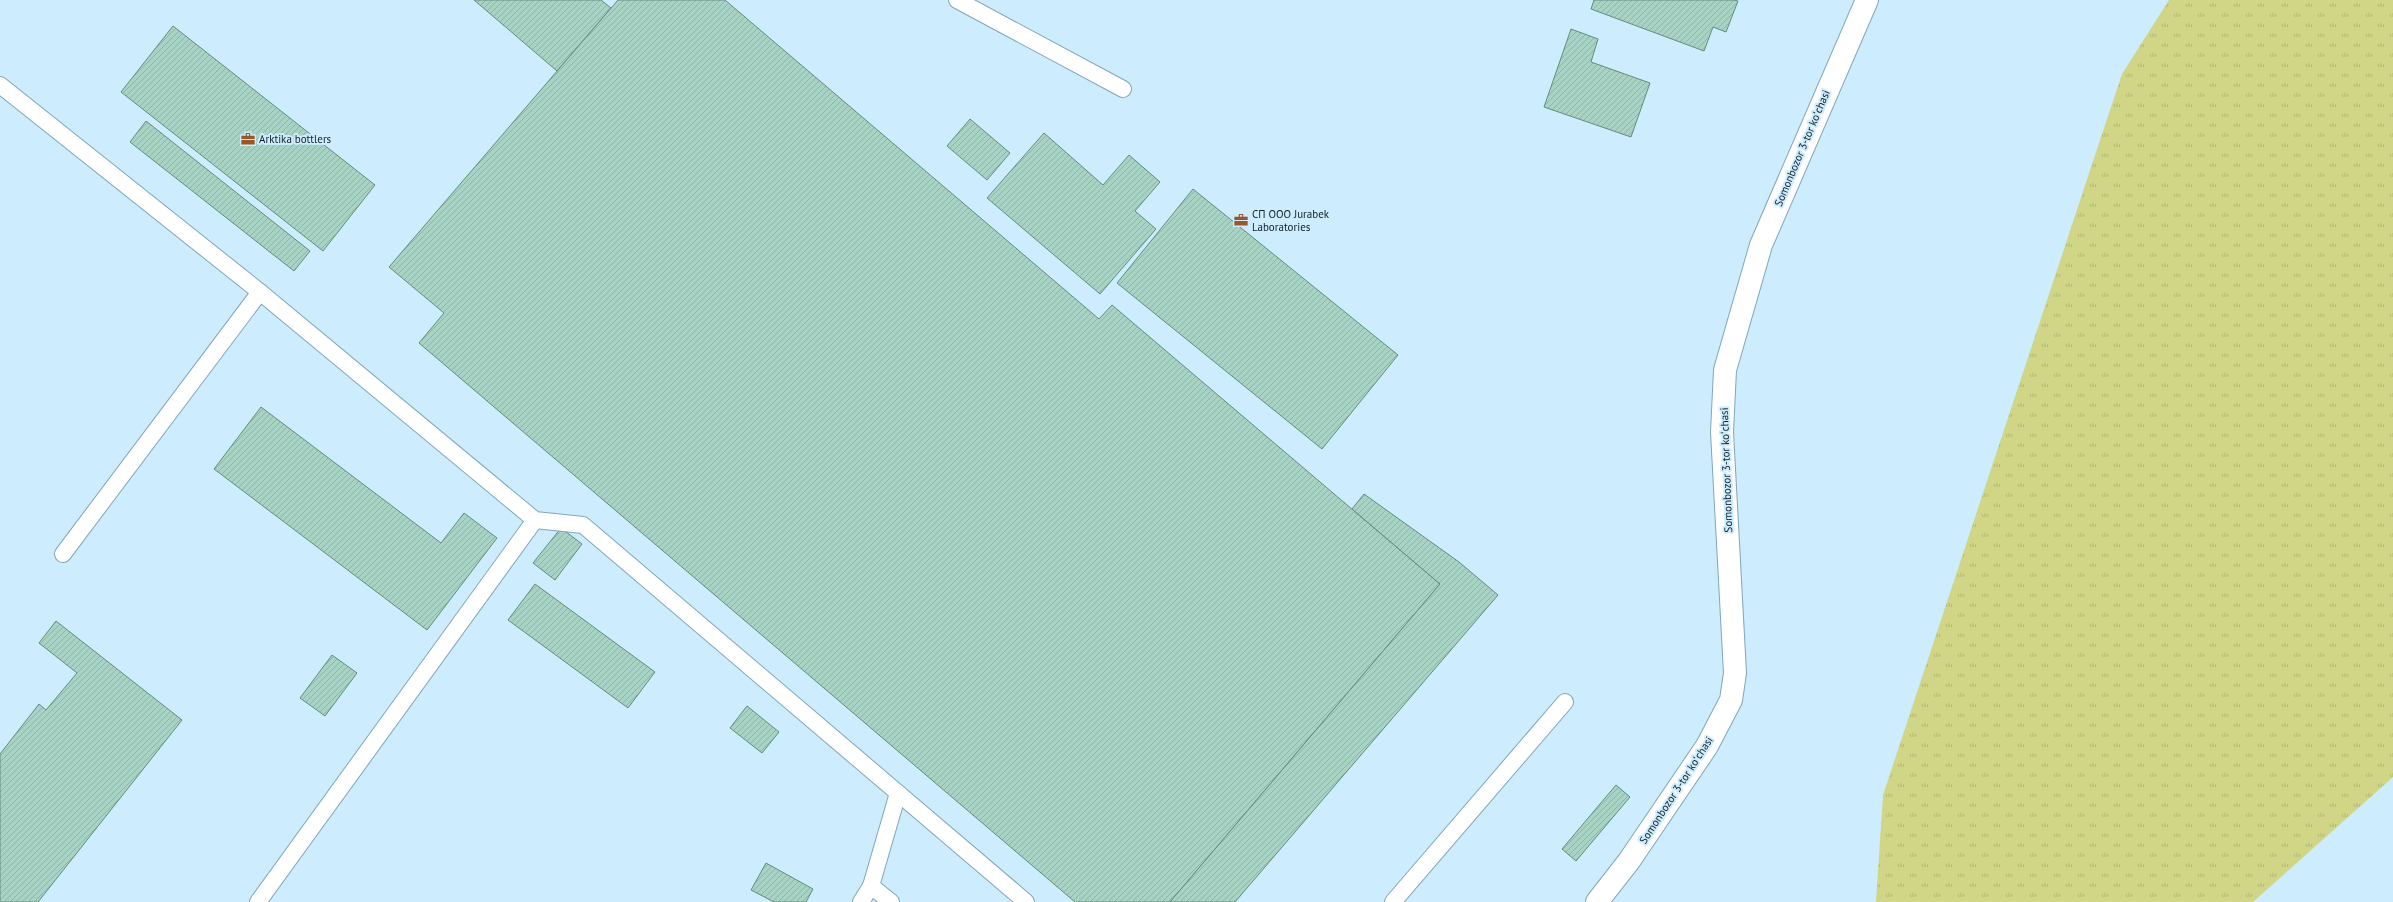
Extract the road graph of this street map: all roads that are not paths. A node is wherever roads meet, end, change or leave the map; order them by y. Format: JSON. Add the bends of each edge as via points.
{"nodes":[{"id":1,"x":957,"y":0,"type":"edge"},
{"id":2,"x":1867,"y":0,"type":"edge"},
{"id":3,"x":0,"y":85,"type":"edge"},
{"id":4,"x":1123,"y":89,"type":"dead end"},
{"id":5,"x":260,"y":292,"type":"junction"},
{"id":6,"x":535,"y":520,"type":"junction"},
{"id":7,"x":63,"y":554,"type":"dead end"},
{"id":8,"x":1565,"y":702,"type":"dead end"},
{"id":9,"x":898,"y":793,"type":"junction"},
{"id":10,"x":871,"y":886,"type":"junction"},
{"id":11,"x":258,"y":902,"type":"edge"},
{"id":12,"x":861,"y":902,"type":"edge"},
{"id":13,"x":891,"y":902,"type":"edge"},
{"id":14,"x":1026,"y":902,"type":"edge"},
{"id":15,"x":1393,"y":902,"type":"edge"},
{"id":16,"x":1597,"y":902,"type":"edge"}],
"edges":[{"from":1,"to":4,"type":"lane"},
{"from":2,"to":16,"type":"street","name":"Somonbozor 3-tor koʻchasi","via":[[1761,245],[1725,370],[1722,432],[1735,673],[1731,700],[1707,746],[1629,861]]},
{"from":3,"to":5,"type":"lane"},
{"from":5,"to":6,"type":"lane"},
{"from":5,"to":7,"type":"lane"},
{"from":6,"to":9,"type":"lane","via":[[583,525]]},
{"from":6,"to":11,"type":"lane"},
{"from":8,"to":15,"type":"lane"},
{"from":9,"to":10,"type":"lane"},
{"from":9,"to":14,"type":"lane"},
{"from":10,"to":12,"type":"lane"},
{"from":10,"to":13,"type":"lane"}]}
